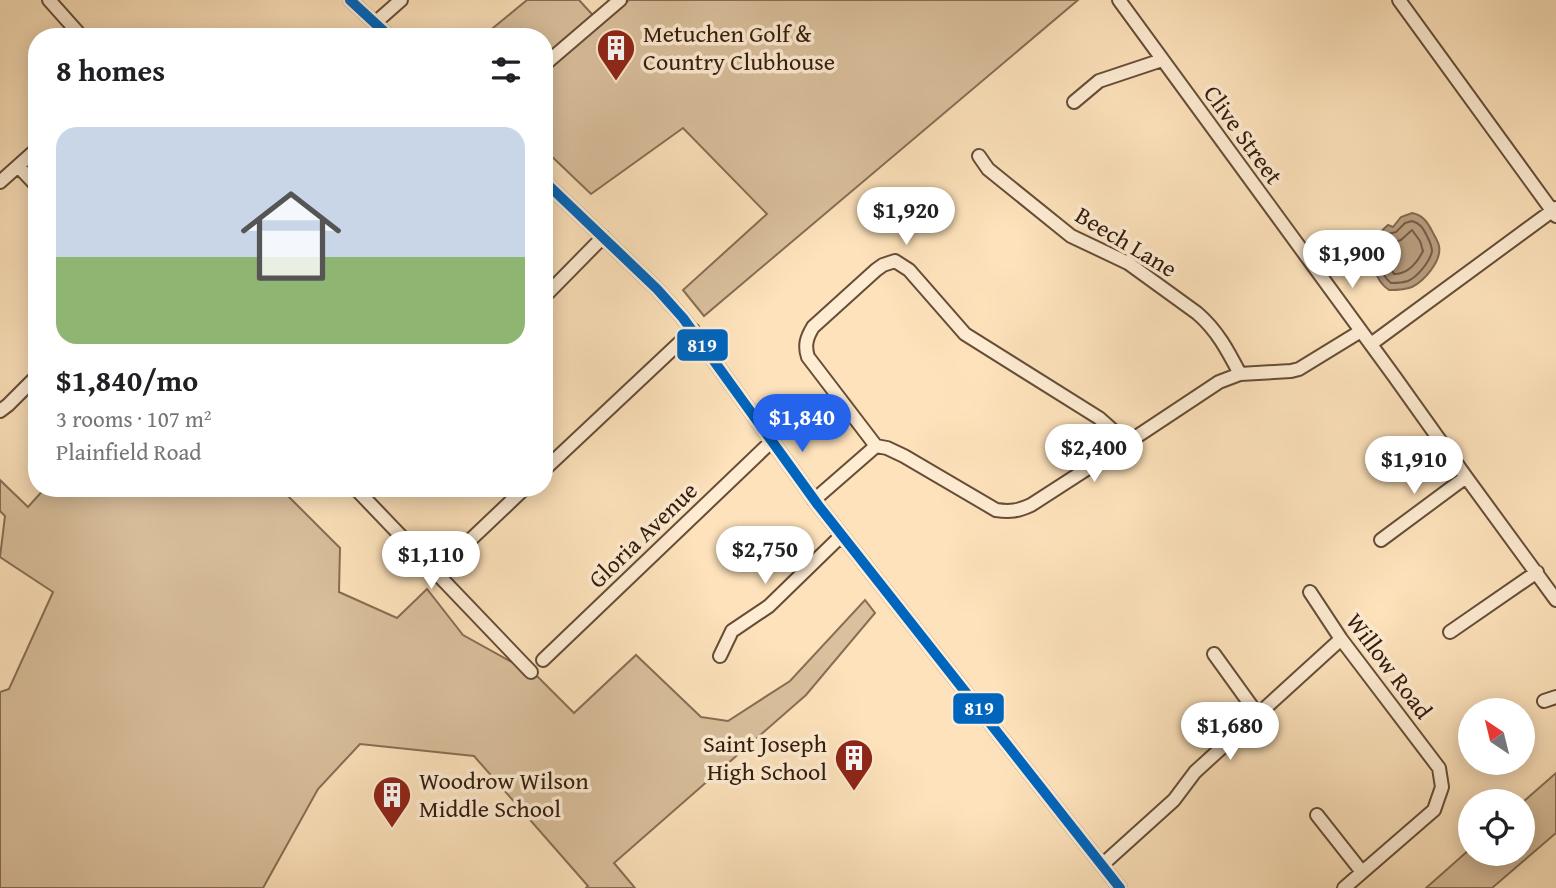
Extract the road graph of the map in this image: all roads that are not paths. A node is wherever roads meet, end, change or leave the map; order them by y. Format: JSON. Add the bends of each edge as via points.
{"nodes":[{"id":1,"x":49,"y":0,"type":"edge"},
{"id":2,"x":350,"y":0,"type":"edge"},
{"id":3,"x":401,"y":0,"type":"edge"},
{"id":4,"x":620,"y":0,"type":"edge"},
{"id":5,"x":1119,"y":0,"type":"edge"},
{"id":6,"x":1399,"y":0,"type":"edge"},
{"id":7,"x":375,"y":23,"type":"junction"},
{"id":8,"x":74,"y":28,"type":"edge"},
{"id":9,"x":380,"y":28,"type":"edge"},
{"id":10,"x":553,"y":57,"type":"edge"},
{"id":11,"x":1162,"y":60,"type":"junction"},
{"id":12,"x":1074,"y":102,"type":"dead end"},
{"id":13,"x":979,"y":156,"type":"dead end"},
{"id":14,"x":28,"y":157,"type":"edge"},
{"id":15,"x":18,"y":166,"type":"junction"},
{"id":16,"x":28,"y":177,"type":"edge"},
{"id":17,"x":0,"y":182,"type":"edge"},
{"id":18,"x":553,"y":190,"type":"edge"},
{"id":19,"x":1555,"y":211,"type":"edge"},
{"id":20,"x":603,"y":237,"type":"junction"},
{"id":21,"x":553,"y":288,"type":"edge"},
{"id":22,"x":693,"y":330,"type":"junction"},
{"id":23,"x":1361,"y":331,"type":"junction"},
{"id":24,"x":1371,"y":344,"type":"junction"},
{"id":25,"x":1240,"y":374,"type":"junction"},
{"id":26,"x":28,"y":385,"type":"edge"},
{"id":27,"x":0,"y":411,"type":"edge"},
{"id":28,"x":772,"y":441,"type":"junction"},
{"id":29,"x":1128,"y":443,"type":"junction"},
{"id":30,"x":876,"y":446,"type":"junction"},
{"id":31,"x":553,"y":462,"type":"edge"},
{"id":32,"x":1466,"y":477,"type":"junction"},
{"id":33,"x":364,"y":497,"type":"edge"},
{"id":34,"x":516,"y":497,"type":"edge"},
{"id":35,"x":814,"y":500,"type":"junction"},
{"id":36,"x":842,"y":535,"type":"junction"},
{"id":37,"x":1381,"y":540,"type":"dead end"},
{"id":38,"x":446,"y":563,"type":"dead end"},
{"id":39,"x":1536,"y":572,"type":"junction"},
{"id":40,"x":1310,"y":592,"type":"dead end"},
{"id":41,"x":1556,"y":600,"type":"edge"},
{"id":42,"x":1450,"y":632,"type":"dead end"},
{"id":43,"x":1341,"y":639,"type":"junction"},
{"id":44,"x":1214,"y":654,"type":"dead end"},
{"id":45,"x":720,"y":656,"type":"dead end"},
{"id":46,"x":543,"y":660,"type":"dead end"},
{"id":47,"x":531,"y":672,"type":"dead end"},
{"id":48,"x":1258,"y":715,"type":"junction"},
{"id":49,"x":1317,"y":815,"type":"dead end"},
{"id":50,"x":1102,"y":865,"type":"junction"},
{"id":51,"x":1362,"y":872,"type":"junction"},
{"id":52,"x":1120,"y":888,"type":"edge"},
{"id":53,"x":1344,"y":888,"type":"edge"}],
"edges":[{"from":1,"to":8,"type":"street"},
{"from":2,"to":7,"type":"street"},
{"from":3,"to":7,"type":"street"},
{"from":4,"to":10,"type":"street"},
{"from":5,"to":11,"type":"street","name":"Clive Street"},
{"from":6,"to":19,"type":"street"},
{"from":7,"to":9,"type":"street"},
{"from":11,"to":12,"type":"street","via":[[1099,81]]},
{"from":11,"to":23,"type":"street","name":"Clive Street"},
{"from":13,"to":25,"type":"street","name":"Beech Lane","via":[[988,169],[1071,236],[1128,263],[1207,321]]},
{"from":14,"to":15,"type":"street"},
{"from":15,"to":16,"type":"street"},
{"from":15,"to":17,"type":"street"},
{"from":18,"to":20,"type":"street"},
{"from":19,"to":24,"type":"street"},
{"from":20,"to":21,"type":"street"},
{"from":20,"to":22,"type":"street"},
{"from":22,"to":28,"type":"street"},
{"from":22,"to":31,"type":"street"},
{"from":23,"to":24,"type":"street","name":"Clive Street"},
{"from":23,"to":25,"type":"street","via":[[1299,369]]},
{"from":24,"to":32,"type":"street","name":"Clive Street"},
{"from":25,"to":29,"type":"street","via":[[1219,382]]},
{"from":26,"to":27,"type":"street"},
{"from":28,"to":35,"type":"street"},
{"from":28,"to":46,"type":"street","name":"Gloria Avenue"},
{"from":29,"to":30,"type":"street","via":[[1031,505],[1007,512],[984,504],[904,456]]},
{"from":29,"to":30,"type":"street","via":[[1099,418],[965,334],[909,270],[895,261],[876,270],[814,327],[805,345],[808,356]]},
{"from":30,"to":35,"type":"street"},
{"from":32,"to":37,"type":"street"},
{"from":32,"to":39,"type":"street","name":"Clive Street"},
{"from":33,"to":47,"type":"street"},
{"from":34,"to":38,"type":"street"},
{"from":35,"to":36,"type":"street"},
{"from":36,"to":45,"type":"street","via":[[769,606],[732,631]]},
{"from":36,"to":50,"type":"street"},
{"from":39,"to":41,"type":"street","name":"Clive Street"},
{"from":39,"to":42,"type":"street"},
{"from":40,"to":43,"type":"street","name":"Willow Road"},
{"from":43,"to":48,"type":"street"},
{"from":43,"to":51,"type":"street","name":"Willow Road","via":[[1439,768],[1442,786],[1434,810]]},
{"from":44,"to":48,"type":"street"},
{"from":48,"to":50,"type":"street"},
{"from":49,"to":51,"type":"street"},
{"from":50,"to":52,"type":"street"},
{"from":51,"to":53,"type":"street","name":"Willow Road"}]}
